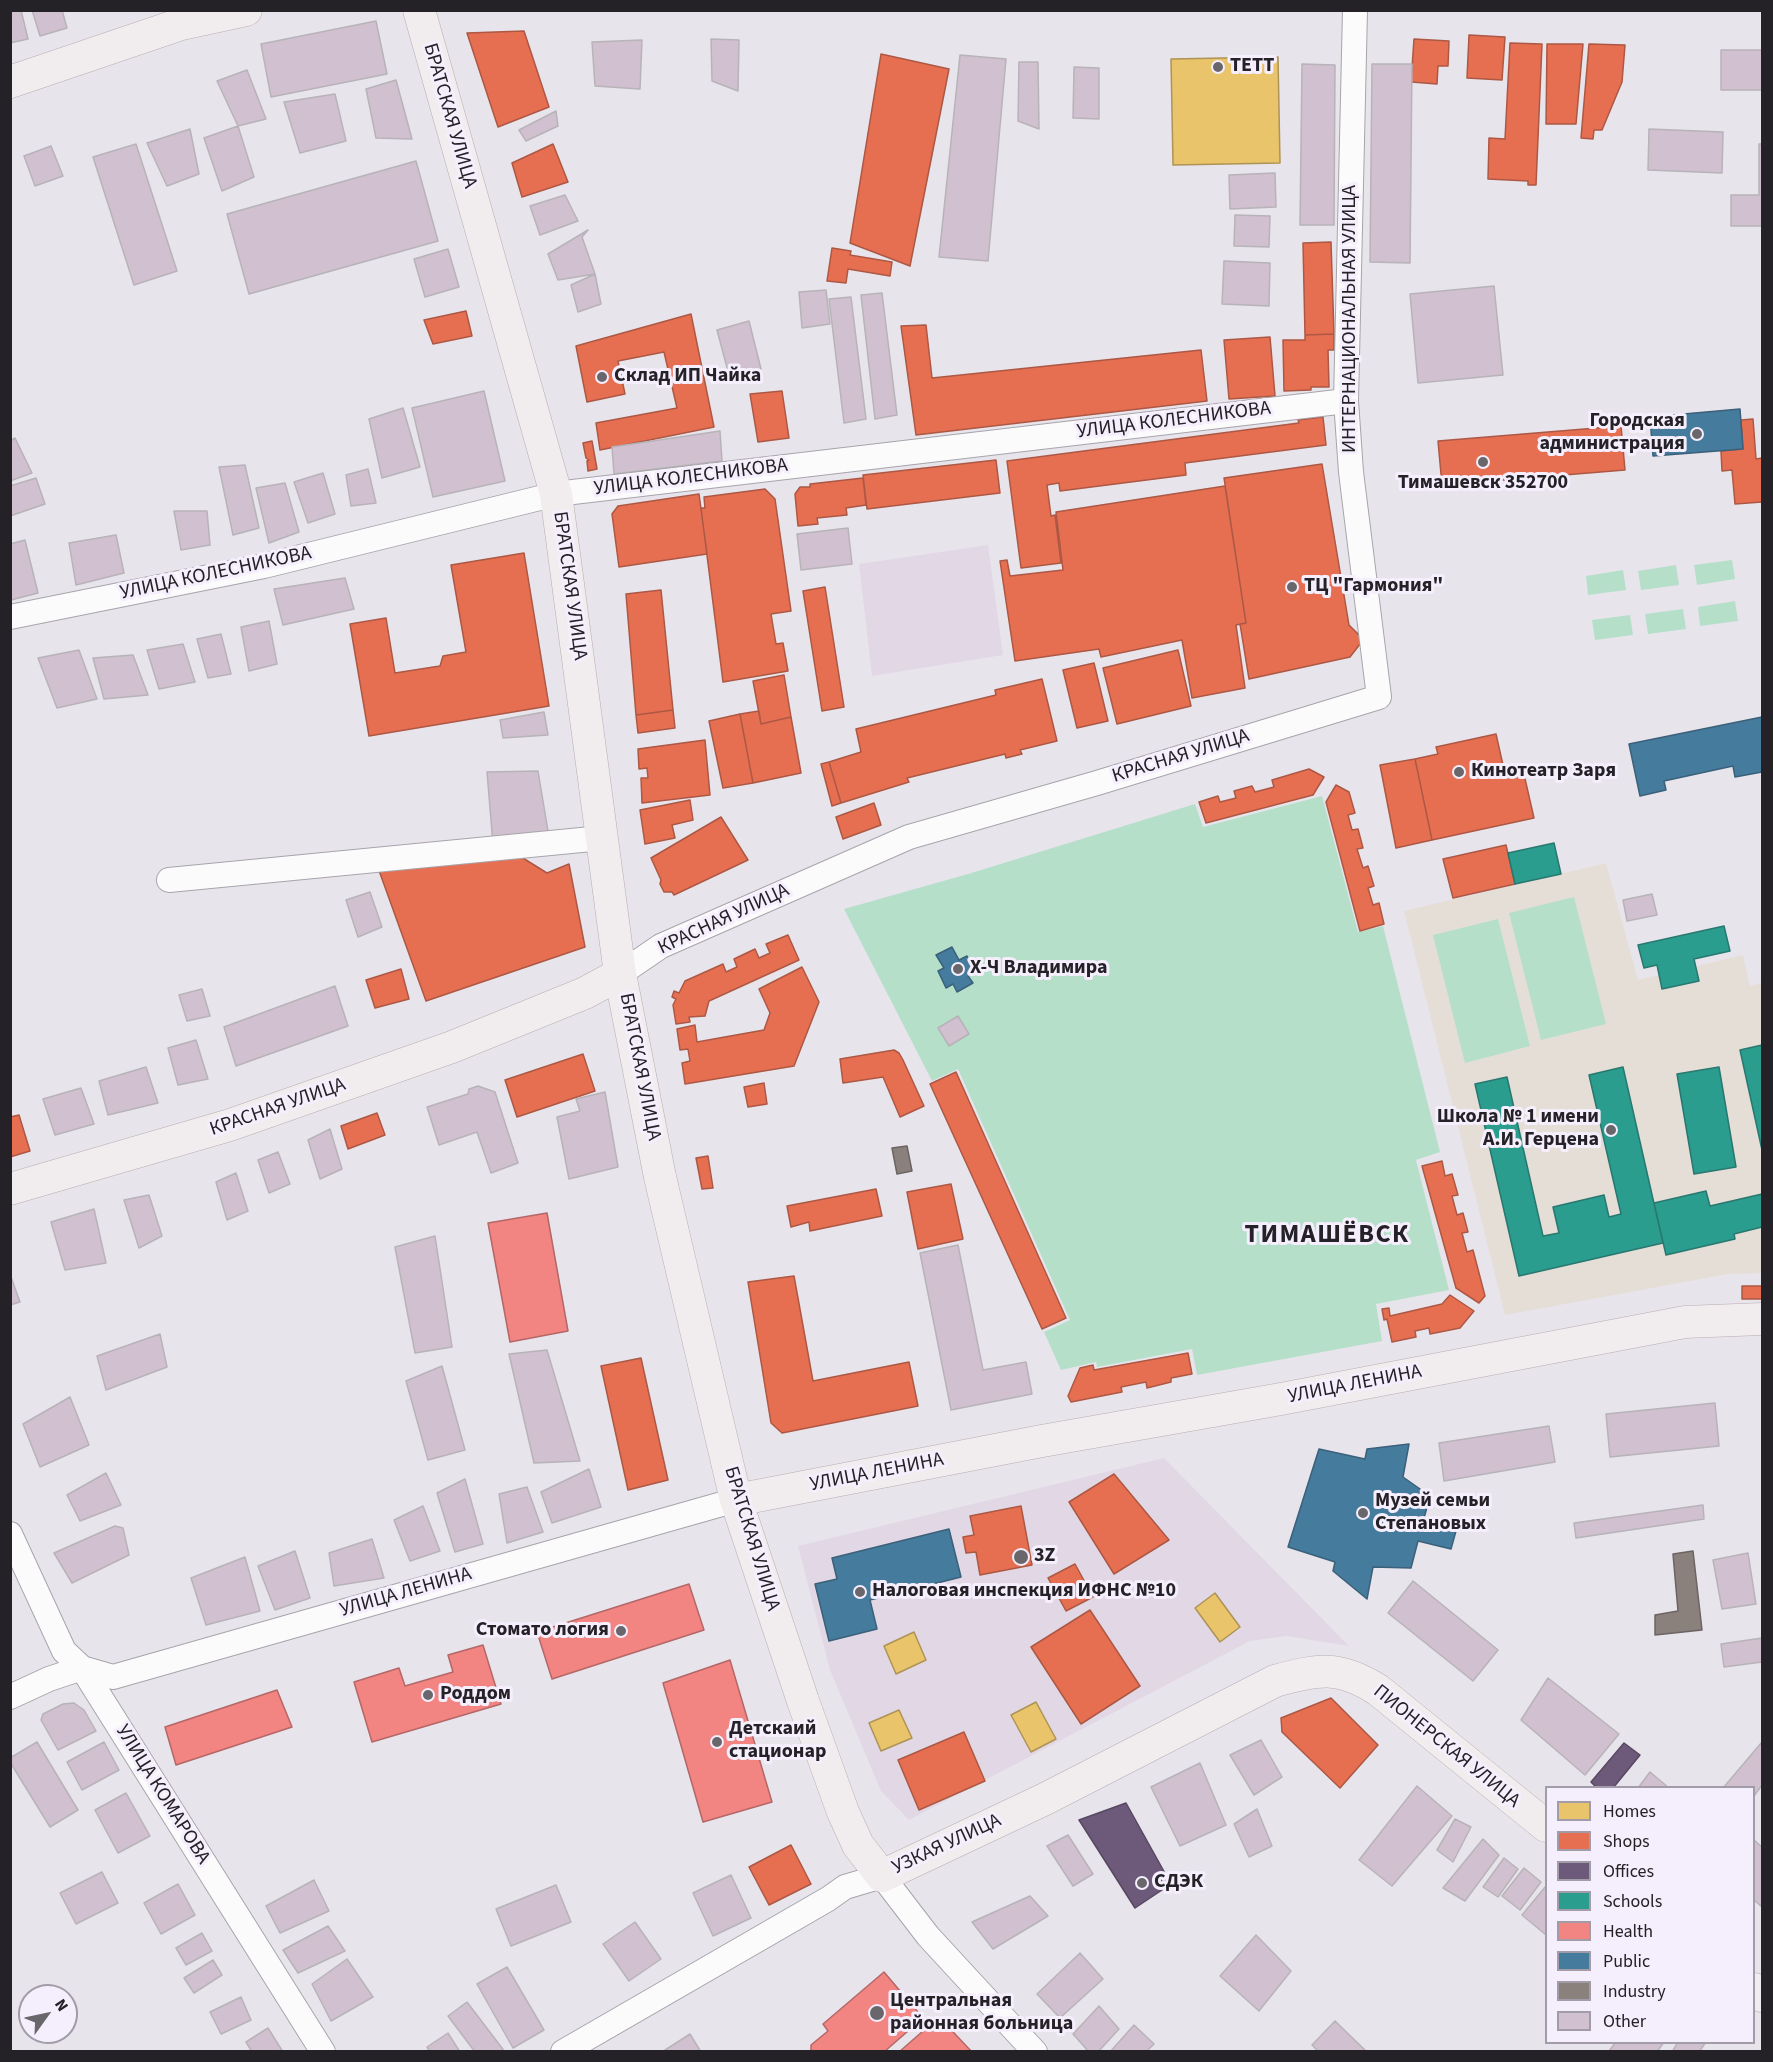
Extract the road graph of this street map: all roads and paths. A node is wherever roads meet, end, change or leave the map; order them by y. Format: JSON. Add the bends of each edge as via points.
{"nodes":[{"id":1,"x":246,"y":10,"type":"edge"},
{"id":2,"x":419,"y":10,"type":"edge"},
{"id":3,"x":1355,"y":10,"type":"edge"},
{"id":4,"x":10,"y":82,"type":"edge"},
{"id":5,"x":1346,"y":401,"type":"junction"},
{"id":6,"x":556,"y":494,"type":"junction"},
{"id":7,"x":10,"y":617,"type":"edge"},
{"id":8,"x":1379,"y":697,"type":"joint"},
{"id":9,"x":602,"y":838,"type":"junction"},
{"id":10,"x":169,"y":880,"type":"dead end"},
{"id":11,"x":620,"y":974,"type":"junction"},
{"id":12,"x":10,"y":1189,"type":"edge"},
{"id":13,"x":1762,"y":1319,"type":"edge"},
{"id":14,"x":736,"y":1500,"type":"junction"},
{"id":15,"x":10,"y":1534,"type":"edge"},
{"id":16,"x":82,"y":1668,"type":"junction"},
{"id":17,"x":1342,"y":1674,"type":"joint"},
{"id":18,"x":10,"y":1697,"type":"edge"},
{"id":19,"x":1545,"y":1825,"type":"edge"},
{"id":20,"x":882,"y":1876,"type":"junction"},
{"id":21,"x":323,"y":2052,"type":"edge"},
{"id":22,"x":564,"y":2052,"type":"edge"},
{"id":23,"x":1035,"y":2052,"type":"edge"}],
"edges":[{"from":1,"to":4,"type":"main road","via":[[182,24]]},
{"from":2,"to":6,"type":"main road","name":"БРАТСКАЯ УЛИЦА"},
{"from":3,"to":5,"type":"street","name":"ИНТЕРНАЦИОНАЛЬНАЯ УЛИЦА"},
{"from":5,"to":6,"type":"street","name":"УЛИЦА КОЛЕСНИКОВА"},
{"from":5,"to":8,"type":"street","name":"ИНТЕРНАЦИОНАЛЬНАЯ УЛИЦА"},
{"from":6,"to":7,"type":"street","name":"УЛИЦА КОЛЕСНИКОВА","via":[[264,566]]},
{"from":6,"to":9,"type":"main road","name":"БРАТСКАЯ УЛИЦА"},
{"from":8,"to":11,"type":"street","name":"КРАСНАЯ УЛИЦА","via":[[909,837],[661,946]]},
{"from":9,"to":10,"type":"street"},
{"from":9,"to":11,"type":"main road","name":"БРАТСКАЯ УЛИЦА"},
{"from":11,"to":12,"type":"main road","name":"КРАСНАЯ УЛИЦА","via":[[585,993],[452,1047],[263,1114]]},
{"from":11,"to":14,"type":"main road","name":"БРАТСКАЯ УЛИЦА","via":[[660,1177]]},
{"from":13,"to":14,"type":"main road","name":"УЛИЦА ЛЕНИНА","via":[[1685,1322]]},
{"from":14,"to":16,"type":"street","name":"УЛИЦА ЛЕНИНА","via":[[113,1677]]},
{"from":14,"to":20,"type":"main road","name":"БРАТСКАЯ УЛИЦА","via":[[843,1812],[858,1845]]},
{"from":15,"to":16,"type":"street","name":"УЛИЦА КОМАРОВА","via":[[64,1651]]},
{"from":16,"to":18,"type":"street"},
{"from":16,"to":21,"type":"street","name":"УЛИЦА КОМАРОВА"},
{"from":17,"to":19,"type":"main road","name":"ПИОНЕРСКАЯ УЛИЦА","via":[[1378,1690]]},
{"from":17,"to":20,"type":"main road","name":"УЗКАЯ УЛИЦА","via":[[1305,1672],[1275,1681],[1045,1799]]},
{"from":20,"to":22,"type":"street","name":"УЗКАЯ УЛИЦА","via":[[845,1887]]},
{"from":20,"to":23,"type":"street","name":"БРАТСКАЯ УЛИЦА","via":[[928,1936]]}]}
